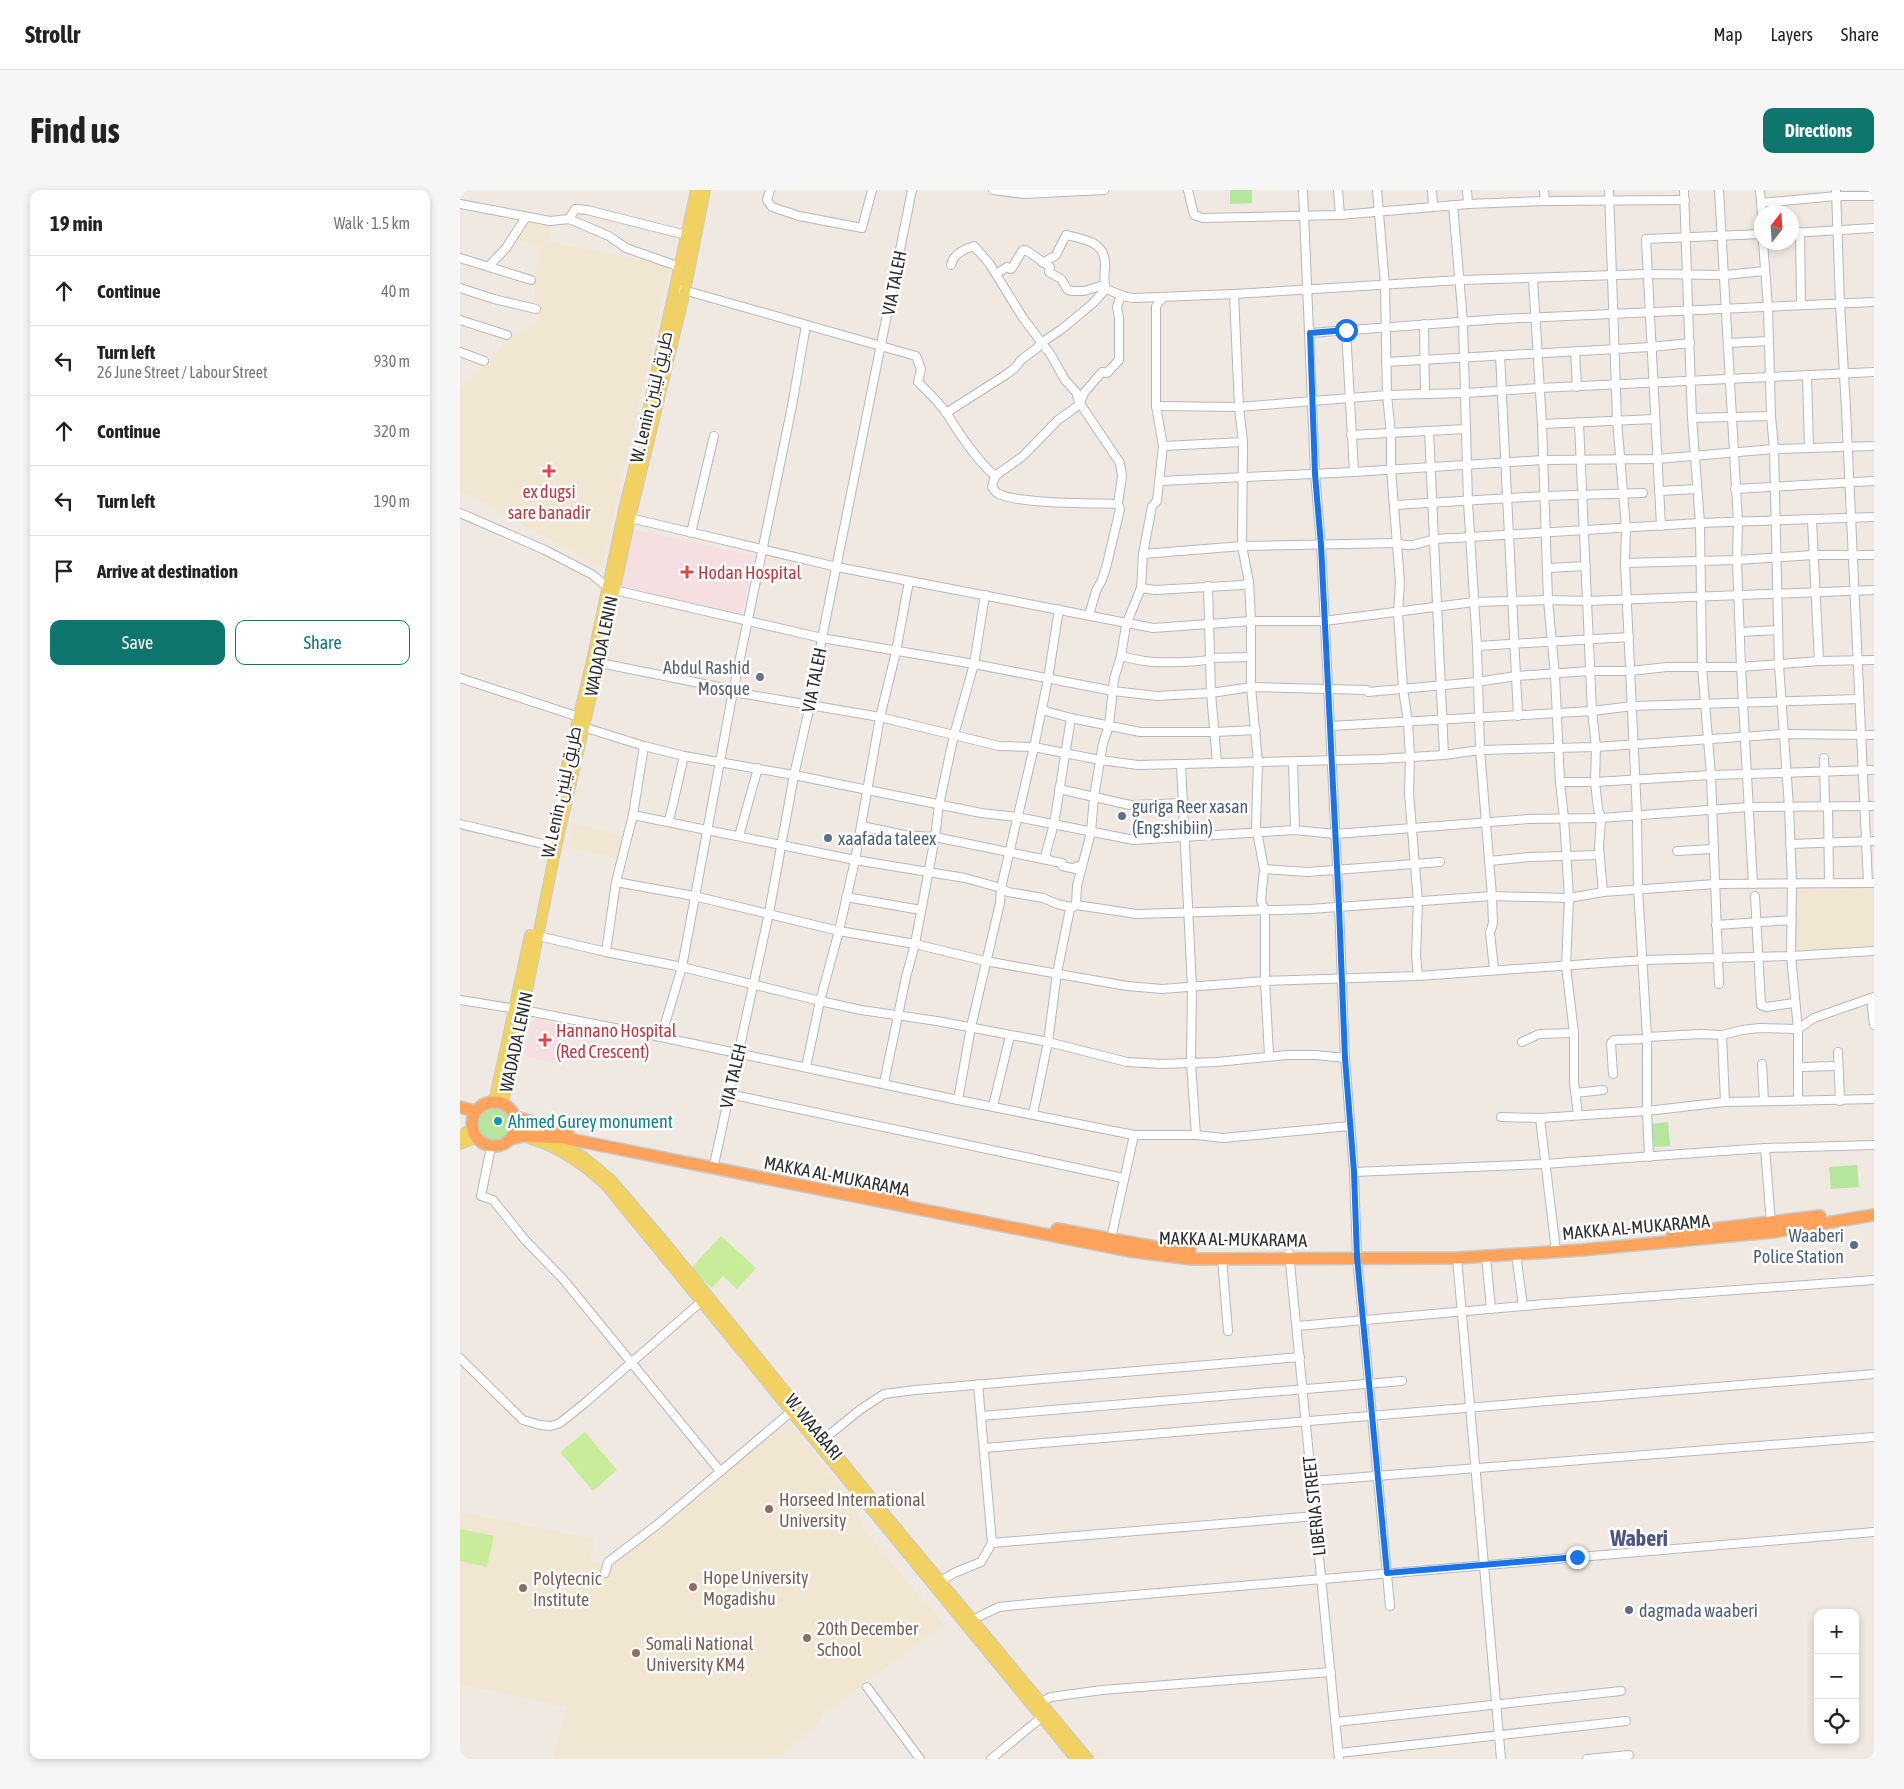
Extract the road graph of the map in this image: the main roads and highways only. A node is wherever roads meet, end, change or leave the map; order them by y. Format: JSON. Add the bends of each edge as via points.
{"nodes":[{"id":1,"x":696,"y":190,"type":"edge"},
{"id":2,"x":705,"y":190,"type":"edge"},
{"id":3,"x":680,"y":289,"type":"junction"},
{"id":4,"x":610,"y":588,"type":"junction"},
{"id":5,"x":498,"y":1103,"type":"junction"},
{"id":6,"x":460,"y":1107,"type":"edge"},
{"id":7,"x":517,"y":1118,"type":"junction"},
{"id":8,"x":471,"y":1124,"type":"edge"},
{"id":9,"x":460,"y":1136,"type":"edge"},
{"id":10,"x":523,"y":1136,"type":"junction"},
{"id":11,"x":549,"y":1136,"type":"junction"},
{"id":12,"x":511,"y":1139,"type":"junction"},
{"id":13,"x":460,"y":1144,"type":"edge"},
{"id":14,"x":714,"y":1166,"type":"junction"},
{"id":15,"x":1874,"y":1209,"type":"edge"},
{"id":16,"x":1874,"y":1215,"type":"edge"},
{"id":17,"x":1664,"y":1238,"type":"junction"},
{"id":18,"x":1110,"y":1243,"type":"junction"},
{"id":19,"x":1556,"y":1248,"type":"junction"},
{"id":20,"x":1357,"y":1254,"type":"junction"},
{"id":21,"x":1289,"y":1256,"type":"junction"},
{"id":22,"x":1076,"y":1759,"type":"edge"},
{"id":23,"x":1088,"y":1759,"type":"edge"}],
"edges":[{"from":1,"to":3,"type":"main road","name":"W. Lenin طريق لينين","via":[[680,267]]},
{"from":2,"to":3,"type":"main road","name":"WADADA LENIN"},
{"from":3,"to":4,"type":"main road","name":"W. Lenin طريق لينين"},
{"from":3,"to":4,"type":"main road","name":"WADADA LENIN","via":[[630,518]]},
{"from":4,"to":5,"type":"main road","name":"WADADA LENIN"},
{"from":5,"to":7,"type":"highway"},
{"from":5,"to":8,"type":"highway","via":[[486,1103]]},
{"from":6,"to":8,"type":"highway"},
{"from":7,"to":11,"type":"main road","name":"W. WAABARI"},
{"from":7,"to":12,"type":"highway"},
{"from":7,"to":14,"type":"highway","name":"MAKKA AL-MUKARAMA"},
{"from":8,"to":9,"type":"main road"},
{"from":8,"to":12,"type":"highway","via":[[483,1144],[502,1145]]},
{"from":8,"to":13,"type":"main road"},
{"from":10,"to":11,"type":"highway","name":"MAKKA AL-MUKARAMA"},
{"from":10,"to":12,"type":"highway","name":"MAKKA AL-MUKARAMA"},
{"from":10,"to":22,"type":"main road","name":"W. WAABARI","via":[[565,1154],[605,1184]]},
{"from":11,"to":14,"type":"highway","name":"MAKKA AL-MUKARAMA"},
{"from":11,"to":23,"type":"main road","name":"W. WAABARI","via":[[610,1179]]},
{"from":14,"to":18,"type":"highway","name":"MAKKA AL-MUKARAMA"},
{"from":15,"to":17,"type":"highway","name":"MAKKA AL-MUKARAMA"},
{"from":16,"to":17,"type":"highway","name":"MAKKA AL-MUKARAMA","via":[[1772,1232]]},
{"from":17,"to":19,"type":"highway","name":"MAKKA AL-MUKARAMA"},
{"from":18,"to":21,"type":"highway","name":"MAKKA AL-MUKARAMA"},
{"from":18,"to":21,"type":"highway","name":"MAKKA AL-MUKARAMA","via":[[1158,1256],[1222,1259]]},
{"from":19,"to":20,"type":"highway","name":"MAKKA AL-MUKARAMA"},
{"from":19,"to":20,"type":"highway","name":"MAKKA AL-MUKARAMA","via":[[1457,1258]]},
{"from":20,"to":21,"type":"highway","name":"MAKKA AL-MUKARAMA"}]}
